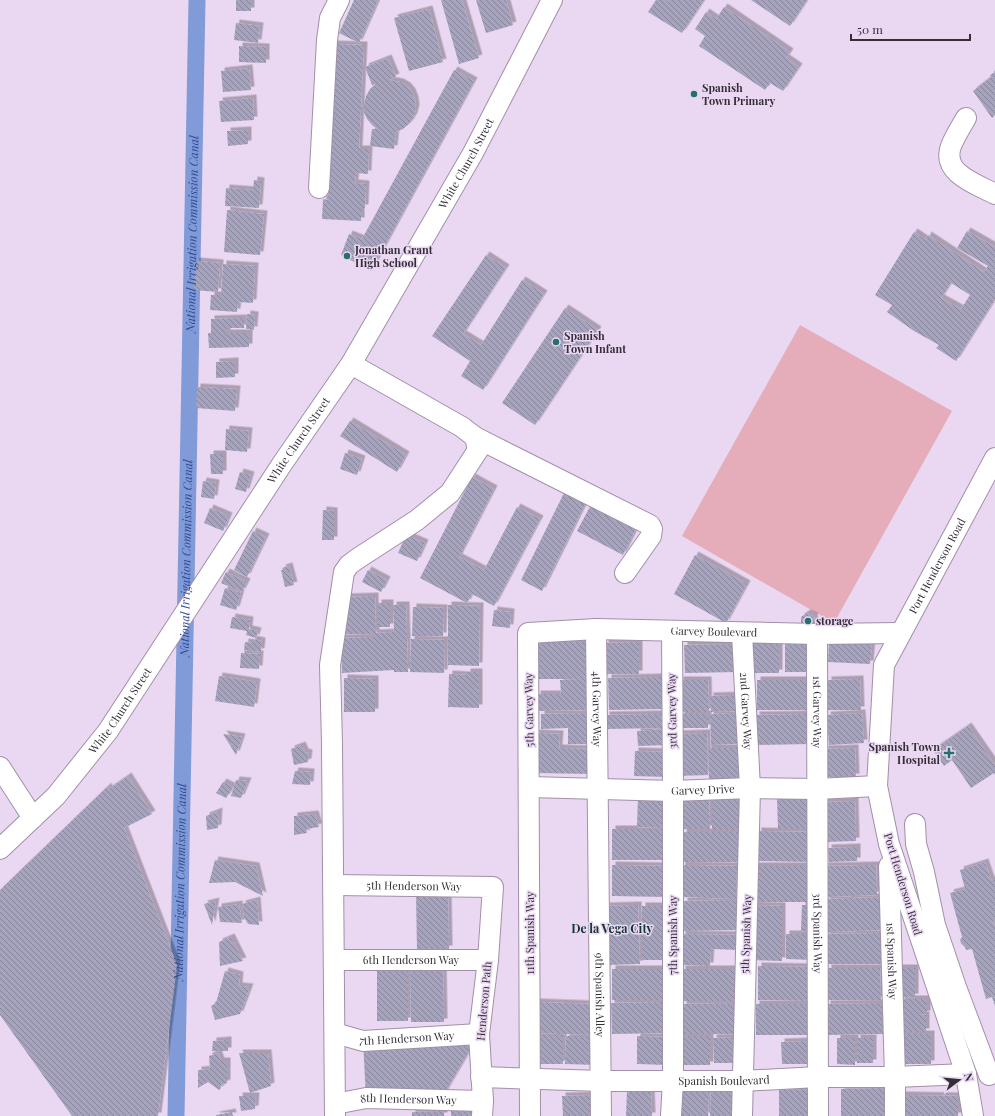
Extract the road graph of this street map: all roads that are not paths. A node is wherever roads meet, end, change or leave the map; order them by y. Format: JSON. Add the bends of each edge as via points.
{"nodes":[{"id":1,"x":339,"y":0,"type":"edge"},
{"id":2,"x":552,"y":0,"type":"edge"},
{"id":3,"x":966,"y":118,"type":"dead end"},
{"id":4,"x":319,"y":188,"type":"dead end"},
{"id":5,"x":995,"y":194,"type":"edge"},
{"id":6,"x":351,"y":364,"type":"junction"},
{"id":7,"x":475,"y":437,"type":"junction"},
{"id":8,"x":995,"y":458,"type":"edge"},
{"id":9,"x":625,"y":572,"type":"dead end"},
{"id":10,"x":596,"y":629,"type":"junction"},
{"id":11,"x":672,"y":631,"type":"junction"},
{"id":12,"x":528,"y":633,"type":"joint"},
{"id":13,"x":742,"y":633,"type":"junction"},
{"id":14,"x":900,"y":633,"type":"junction"},
{"id":15,"x":817,"y":634,"type":"junction"},
{"id":16,"x":0,"y":767,"type":"edge"},
{"id":17,"x":877,"y":786,"type":"junction"},
{"id":18,"x":530,"y":788,"type":"junction"},
{"id":19,"x":750,"y":788,"type":"junction"},
{"id":20,"x":598,"y":789,"type":"junction"},
{"id":21,"x":817,"y":789,"type":"junction"},
{"id":22,"x":673,"y":790,"type":"junction"},
{"id":23,"x":33,"y":818,"type":"junction"},
{"id":24,"x":915,"y":824,"type":"dead end"},
{"id":25,"x":889,"y":844,"type":"junction"},
{"id":26,"x":0,"y":849,"type":"edge"},
{"id":27,"x":334,"y":885,"type":"junction"},
{"id":28,"x":493,"y":887,"type":"joint"},
{"id":29,"x":334,"y":960,"type":"junction"},
{"id":30,"x":488,"y":960,"type":"junction"},
{"id":31,"x":335,"y":1033,"type":"junction"},
{"id":32,"x":479,"y":1034,"type":"junction"},
{"id":33,"x":966,"y":1074,"type":"junction"},
{"id":34,"x":990,"y":1075,"type":"dead end"},
{"id":35,"x":481,"y":1077,"type":"junction"},
{"id":36,"x":896,"y":1077,"type":"junction"},
{"id":37,"x":530,"y":1078,"type":"junction"},
{"id":38,"x":818,"y":1078,"type":"junction"},
{"id":39,"x":673,"y":1080,"type":"junction"},
{"id":40,"x":602,"y":1081,"type":"junction"},
{"id":41,"x":742,"y":1081,"type":"junction"},
{"id":42,"x":483,"y":1108,"type":"edge"},
{"id":43,"x":335,"y":1110,"type":"edge"},
{"id":44,"x":530,"y":1116,"type":"edge"},
{"id":45,"x":601,"y":1116,"type":"edge"},
{"id":46,"x":672,"y":1116,"type":"edge"},
{"id":47,"x":742,"y":1116,"type":"edge"},
{"id":48,"x":818,"y":1116,"type":"edge"},
{"id":49,"x":895,"y":1116,"type":"edge"},
{"id":50,"x":973,"y":1116,"type":"edge"}],
"edges":[{"from":1,"to":4,"type":"street","via":[[330,18],[327,40]]},
{"from":2,"to":6,"type":"street","name":"White Church Street","via":[[473,153]]},
{"from":3,"to":5,"type":"street","via":[[951,147],[949,160],[955,172]]},
{"from":6,"to":7,"type":"street","via":[[462,427]]},
{"from":6,"to":23,"type":"street","name":"White Church Street","via":[[282,464],[108,731],[56,796]]},
{"from":7,"to":9,"type":"street","via":[[650,525],[651,536]]},
{"from":7,"to":27,"type":"street","via":[[478,450],[450,493],[417,520],[357,559],[344,572],[330,665]]},
{"from":8,"to":14,"type":"street","name":"Port Henderson Road"},
{"from":10,"to":11,"type":"street","name":"Garvey Boulevard"},
{"from":10,"to":12,"type":"street","name":"Garvey Boulevard"},
{"from":10,"to":20,"type":"street","name":"4th Garvey Way"},
{"from":11,"to":13,"type":"street","name":"Garvey Boulevard"},
{"from":11,"to":22,"type":"street","name":"3rd Garvey Way"},
{"from":12,"to":18,"type":"street","name":"5th Garvey Way"},
{"from":13,"to":15,"type":"street","name":"Garvey Boulevard"},
{"from":13,"to":19,"type":"street","name":"2nd Garvey Way"},
{"from":14,"to":15,"type":"street","name":"Garvey Boulevard"},
{"from":14,"to":17,"type":"street","name":"Port Henderson Road","via":[[884,665]]},
{"from":15,"to":21,"type":"street","name":"1st Garvey Way"},
{"from":16,"to":23,"type":"street"},
{"from":17,"to":21,"type":"street","name":"Garvey Drive"},
{"from":17,"to":25,"type":"street","name":"Port Henderson Road"},
{"from":18,"to":20,"type":"street","name":"Garvey Drive"},
{"from":18,"to":37,"type":"street","name":"11th Spanish Way"},
{"from":19,"to":21,"type":"street","name":"Garvey Drive"},
{"from":19,"to":22,"type":"street","name":"Garvey Drive"},
{"from":19,"to":41,"type":"street","name":"5th Spanish Way"},
{"from":20,"to":22,"type":"street","name":"Garvey Drive"},
{"from":20,"to":40,"type":"street","name":"9th Spanish Alley"},
{"from":21,"to":38,"type":"street","name":"3rd Spanish Way"},
{"from":22,"to":39,"type":"street","name":"7th Spanish Way"},
{"from":23,"to":26,"type":"street","name":"White Church Street"},
{"from":24,"to":34,"type":"street","via":[[916,844],[935,924]]},
{"from":25,"to":33,"type":"street","name":"Port Henderson Road"},
{"from":25,"to":36,"type":"street","name":"1st Spanish Way"},
{"from":27,"to":28,"type":"street","name":"5th Henderson Way"},
{"from":27,"to":29,"type":"street"},
{"from":28,"to":30,"type":"street","name":"Henderson Path"},
{"from":29,"to":30,"type":"street","name":"6th Henderson Way"},
{"from":29,"to":31,"type":"street"},
{"from":30,"to":32,"type":"street","name":"Henderson Path"},
{"from":31,"to":32,"type":"street","name":"7th Henderson Way","via":[[363,1040]]},
{"from":31,"to":43,"type":"street"},
{"from":32,"to":35,"type":"street","name":"Henderson Path"},
{"from":33,"to":36,"type":"street","name":"Spanish Boulevard"},
{"from":33,"to":50,"type":"street","name":"Port Henderson Road"},
{"from":35,"to":37,"type":"street","name":"Spanish Boulevard"},
{"from":35,"to":42,"type":"street","name":"Henderson Path"},
{"from":36,"to":38,"type":"street","name":"Spanish Boulevard"},
{"from":36,"to":49,"type":"street","name":"1st Spanish Way"},
{"from":37,"to":40,"type":"street","name":"Spanish Boulevard"},
{"from":37,"to":44,"type":"street","name":"11th Spanish Way"},
{"from":38,"to":41,"type":"street","name":"Spanish Boulevard"},
{"from":38,"to":48,"type":"street","name":"3rd Spanish Way"},
{"from":39,"to":40,"type":"street","name":"Spanish Boulevard"},
{"from":39,"to":41,"type":"street","name":"Spanish Boulevard"},
{"from":39,"to":46,"type":"street","name":"7th Spanish Way"},
{"from":40,"to":45,"type":"street","name":"9th Spanish Alley"},
{"from":41,"to":47,"type":"street","name":"5th Spanish Way"},
{"from":42,"to":43,"type":"street","name":"8th Henderson Way","via":[[366,1098]]}]}
